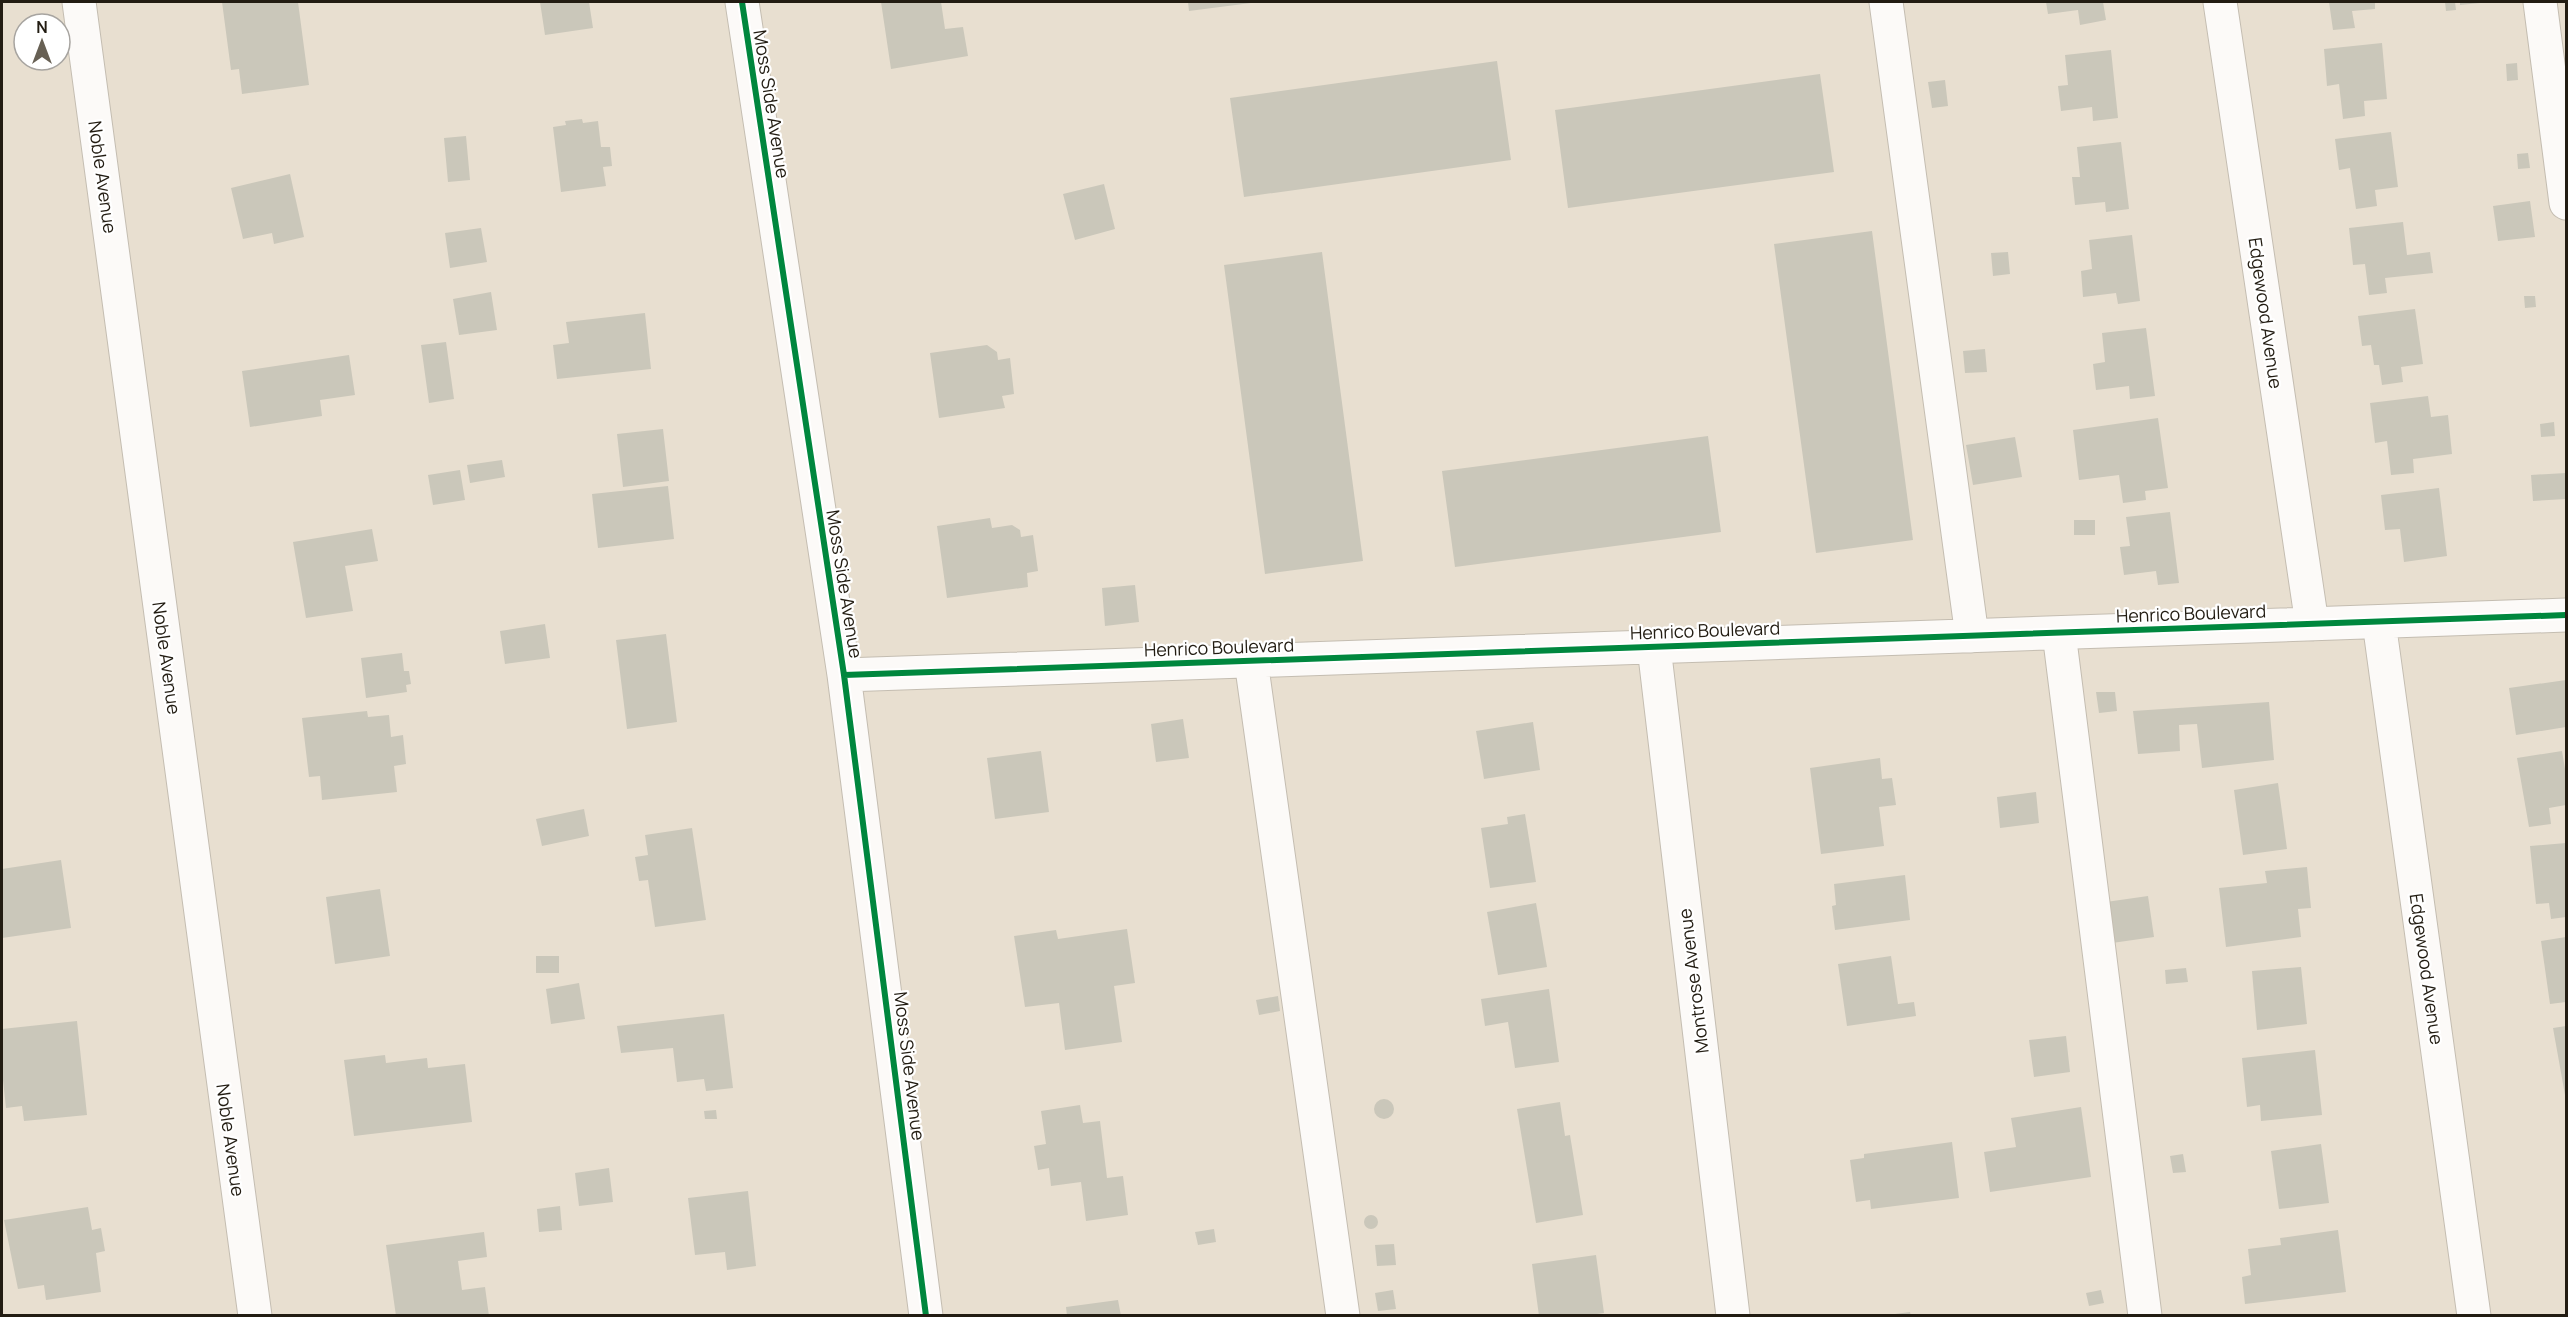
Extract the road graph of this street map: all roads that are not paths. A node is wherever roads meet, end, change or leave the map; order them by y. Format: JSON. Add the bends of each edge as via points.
{"nodes":[{"id":1,"x":80,"y":2,"type":"edge"},
{"id":2,"x":742,"y":2,"type":"edge"},
{"id":3,"x":1886,"y":2,"type":"edge"},
{"id":4,"x":2220,"y":2,"type":"edge"},
{"id":5,"x":2540,"y":2,"type":"edge"},
{"id":6,"x":2566,"y":203,"type":"edge"},
{"id":7,"x":2566,"y":615,"type":"edge"},
{"id":8,"x":2379,"y":622,"type":"junction"},
{"id":9,"x":2312,"y":624,"type":"junction"},
{"id":10,"x":2059,"y":633,"type":"junction"},
{"id":11,"x":1972,"y":636,"type":"junction"},
{"id":12,"x":1654,"y":647,"type":"junction"},
{"id":13,"x":1251,"y":661,"type":"junction"},
{"id":14,"x":844,"y":675,"type":"junction"},
{"id":15,"x":255,"y":1316,"type":"edge"},
{"id":16,"x":926,"y":1316,"type":"edge"},
{"id":17,"x":1344,"y":1316,"type":"edge"},
{"id":18,"x":1733,"y":1316,"type":"edge"},
{"id":19,"x":2145,"y":1316,"type":"edge"},
{"id":20,"x":2474,"y":1316,"type":"edge"}],
"edges":[{"from":1,"to":15,"type":"street","name":"Noble Avenue"},
{"from":2,"to":14,"type":"street","name":"Moss Side Avenue"},
{"from":3,"to":11,"type":"street"},
{"from":4,"to":9,"type":"street","name":"Edgewood Avenue"},
{"from":5,"to":6,"type":"street"},
{"from":7,"to":8,"type":"street","name":"Henrico Boulevard"},
{"from":8,"to":9,"type":"street","name":"Henrico Boulevard"},
{"from":8,"to":20,"type":"street","name":"Edgewood Avenue"},
{"from":9,"to":10,"type":"street","name":"Henrico Boulevard"},
{"from":10,"to":11,"type":"street","name":"Henrico Boulevard"},
{"from":10,"to":19,"type":"street"},
{"from":11,"to":12,"type":"street","name":"Henrico Boulevard"},
{"from":12,"to":13,"type":"street","name":"Henrico Boulevard"},
{"from":12,"to":18,"type":"street","name":"Montrose Avenue"},
{"from":13,"to":14,"type":"street","name":"Henrico Boulevard"},
{"from":13,"to":17,"type":"street"},
{"from":14,"to":16,"type":"street","name":"Moss Side Avenue"}]}
